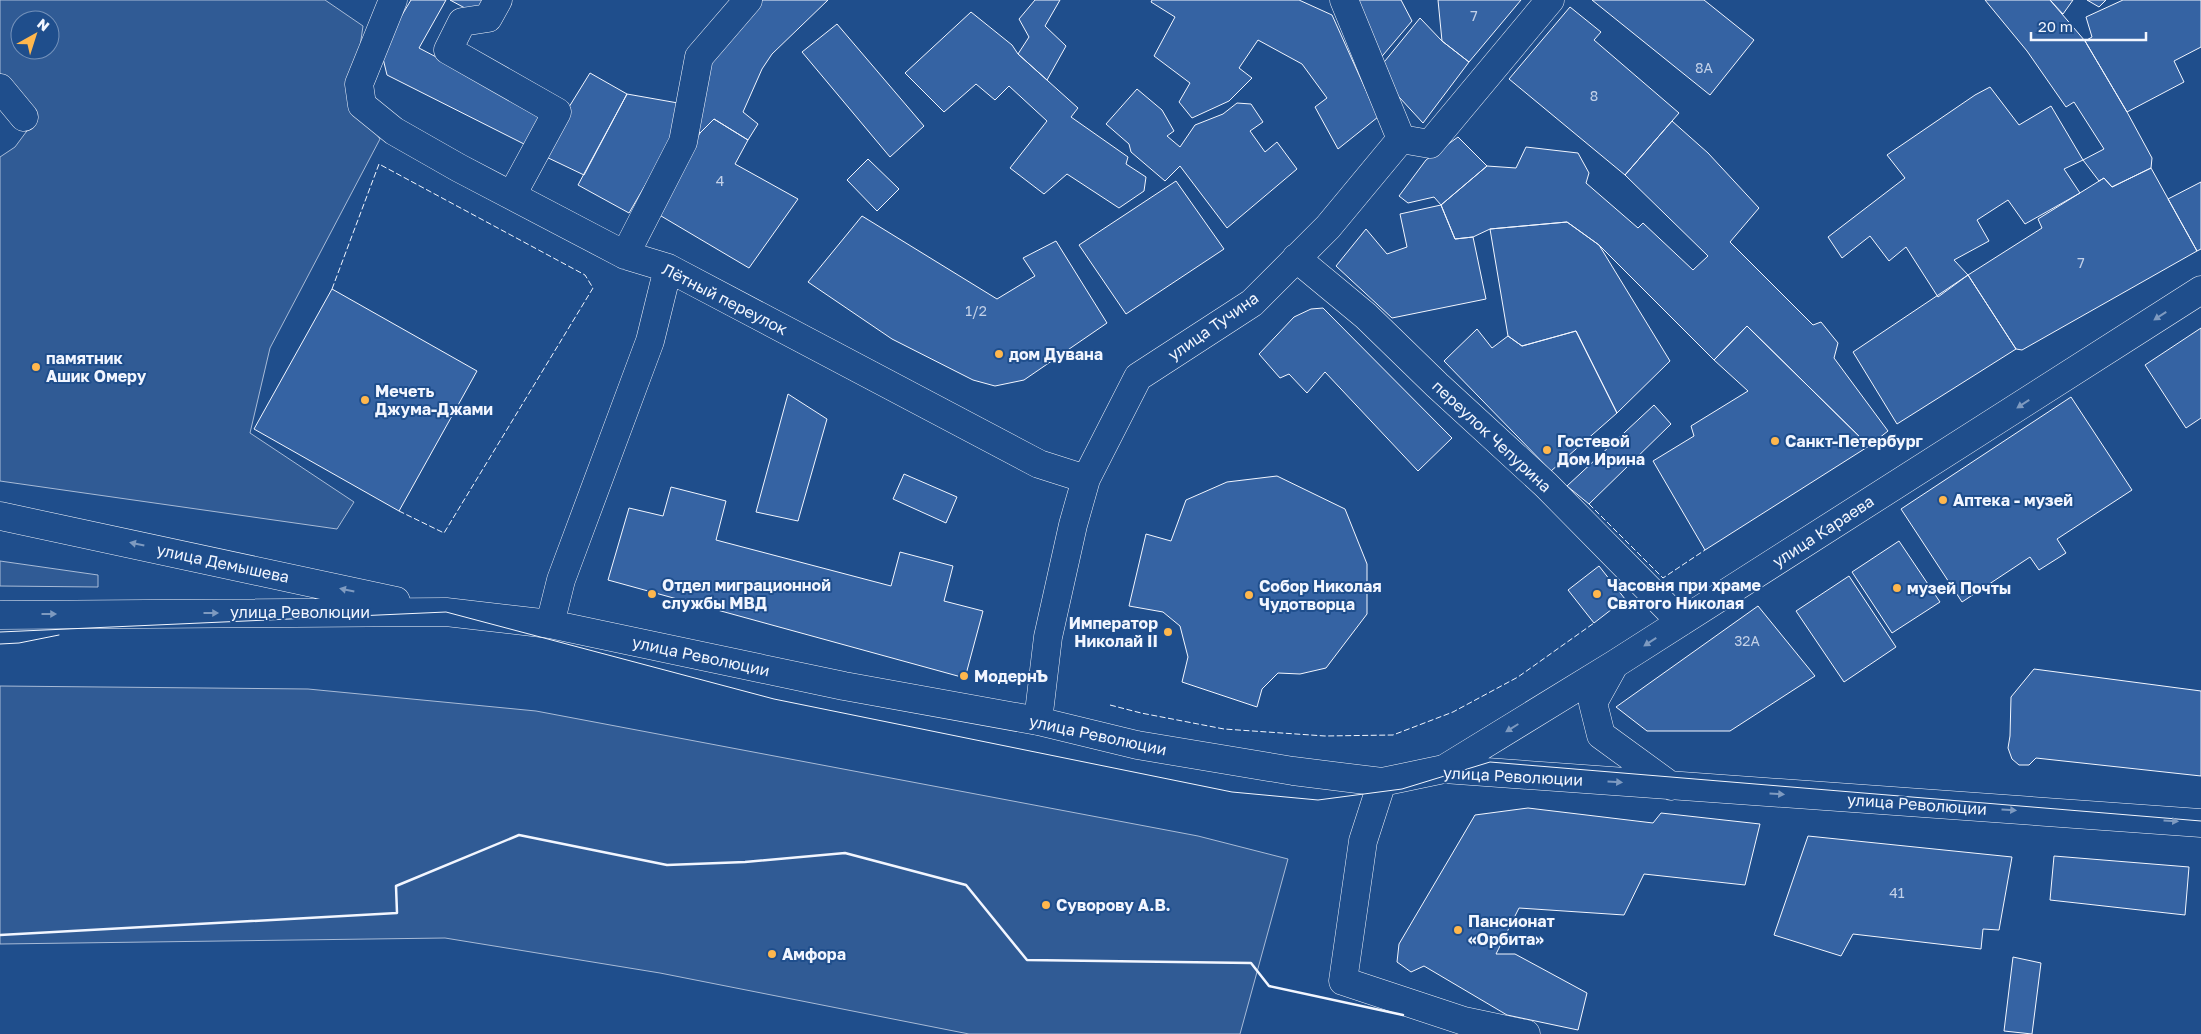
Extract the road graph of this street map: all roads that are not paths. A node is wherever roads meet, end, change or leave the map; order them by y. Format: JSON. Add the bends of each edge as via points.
{"nodes":[{"id":1,"x":394,"y":0,"type":"edge"},
{"id":2,"x":498,"y":0,"type":"edge"},
{"id":3,"x":748,"y":0,"type":"edge"},
{"id":4,"x":1550,"y":0,"type":"edge"},
{"id":5,"x":1338,"y":3,"type":"edge"},
{"id":6,"x":0,"y":88,"type":"edge"},
{"id":7,"x":24,"y":117,"type":"dead end"},
{"id":8,"x":1401,"y":139,"type":"junction"},
{"id":9,"x":512,"y":195,"type":"junction"},
{"id":10,"x":625,"y":255,"type":"junction"},
{"id":11,"x":1296,"y":258,"type":"junction"},
{"id":12,"x":668,"y":268,"type":"junction"},
{"id":13,"x":2201,"y":290,"type":"edge"},
{"id":14,"x":1086,"y":479,"type":"junction"},
{"id":15,"x":0,"y":516,"type":"edge"},
{"id":16,"x":446,"y":612,"type":"junction"},
{"id":17,"x":0,"y":615,"type":"edge"},
{"id":18,"x":1681,"y":622,"type":"junction"},
{"id":19,"x":550,"y":624,"type":"junction"},
{"id":20,"x":1615,"y":664,"type":"junction"},
{"id":21,"x":1038,"y":722,"type":"junction"},
{"id":22,"x":1444,"y":769,"type":"junction"},
{"id":23,"x":1382,"y":782,"type":"junction"},
{"id":24,"x":1671,"y":786,"type":"junction"},
{"id":25,"x":2201,"y":823,"type":"edge"},
{"id":26,"x":1526,"y":1034,"type":"edge"}],
"edges":[{"from":1,"to":9,"type":"street","name":"Лётный переулок","via":[[359,84],[362,105],[394,131]]},
{"from":2,"to":9,"type":"street","via":[[488,18],[462,22],[448,50],[557,112]]},
{"from":3,"to":10,"type":"street","via":[[699,57],[683,142]]},
{"from":4,"to":8,"type":"street","via":[[1430,144]]},
{"from":5,"to":8,"type":"street"},
{"from":6,"to":7,"type":"street"},
{"from":8,"to":11,"type":"street","name":"улица Тучина","via":[[1328,227]]},
{"from":9,"to":10,"type":"street","name":"Лётный переулок"},
{"from":10,"to":12,"type":"street","name":"Лётный переулок"},
{"from":11,"to":14,"type":"street","name":"улица Тучина","via":[[1252,303],[1138,377]]},
{"from":11,"to":18,"type":"street","name":"переулок Чепурина","via":[[1366,316],[1546,485]]},
{"from":12,"to":14,"type":"street","name":"Лётный переулок","via":[[1039,464]]},
{"from":12,"to":19,"type":"street","via":[[650,342],[561,580]]},
{"from":13,"to":18,"type":"street","name":"улица Караева","one_way":true},
{"from":14,"to":21,"type":"street","name":"улица Тучина","via":[[1048,637]]},
{"from":16,"to":15,"type":"street","name":"улица Демышева","one_way":true},
{"from":17,"to":16,"type":"street","name":"улица Революции","one_way":true},
{"from":16,"to":19,"type":"street","name":"улица Революции"},
{"from":18,"to":20,"type":"street","name":"улица Караева","one_way":true},
{"from":19,"to":21,"type":"street","name":"улица Революции","via":[[844,686]]},
{"from":20,"to":22,"type":"street","name":"улица Караева","one_way":true},
{"from":20,"to":24,"type":"street","via":[[1593,703],[1601,735]]},
{"from":21,"to":23,"type":"street","name":"улица Революции","via":[[1137,746]]},
{"from":22,"to":23,"type":"street","name":"улица Революции"},
{"from":22,"to":24,"type":"street","name":"улица Революции","one_way":true},
{"from":23,"to":26,"type":"street","via":[[1363,841],[1343,981],[1464,1021]]},
{"from":24,"to":25,"type":"street","name":"улица Революции","one_way":true}]}
